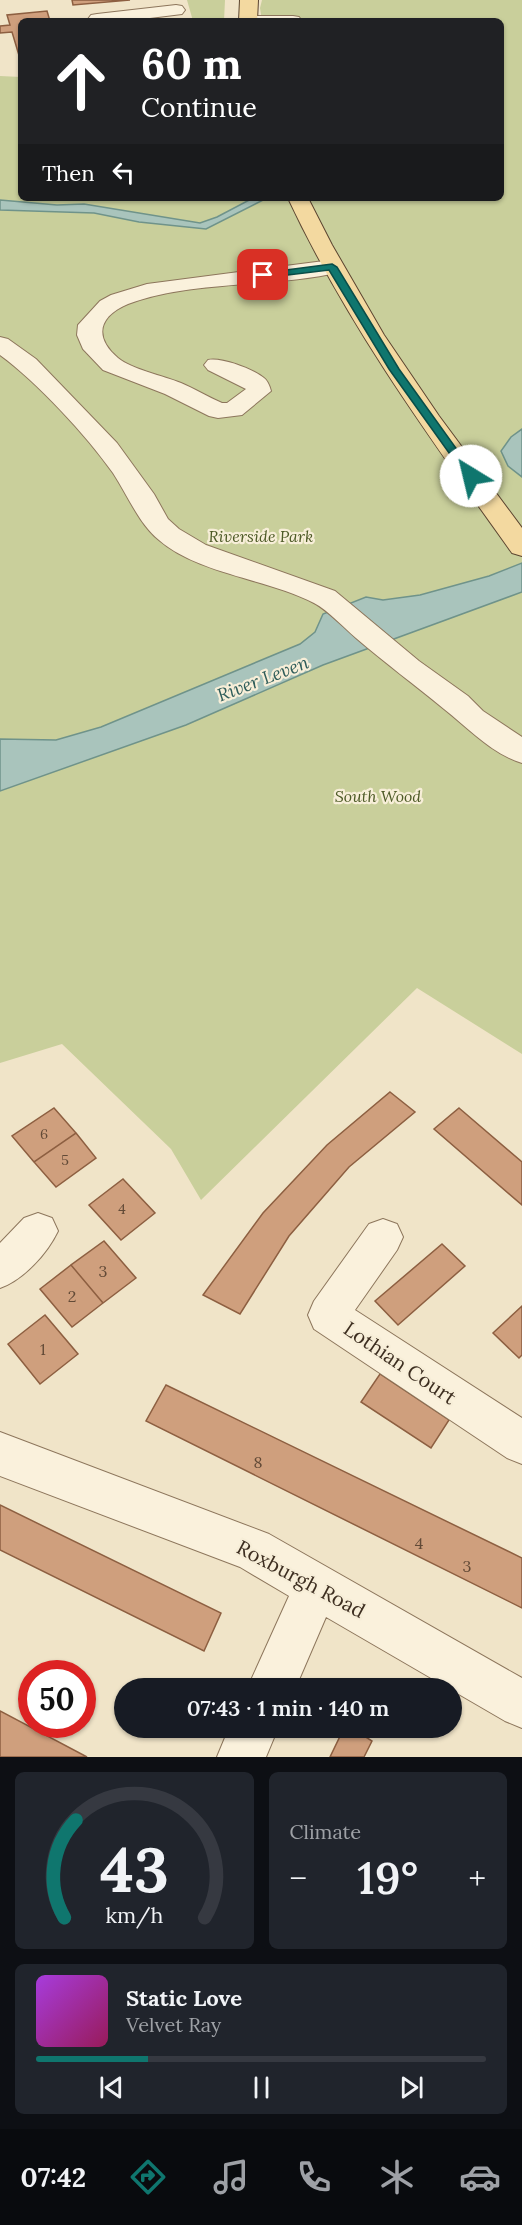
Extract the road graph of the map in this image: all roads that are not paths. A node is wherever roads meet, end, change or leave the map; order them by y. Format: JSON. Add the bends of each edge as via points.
{"nodes":[{"id":1,"x":249,"y":0,"type":"edge"},
{"id":2,"x":174,"y":10,"type":"edge"},
{"id":3,"x":106,"y":18,"type":"edge"},
{"id":4,"x":248,"y":18,"type":"edge"},
{"id":5,"x":299,"y":201,"type":"edge"},
{"id":6,"x":332,"y":267,"type":"junction"},
{"id":7,"x":0,"y":344,"type":"edge"},
{"id":8,"x":216,"y":364,"type":"dead end"},
{"id":9,"x":522,"y":547,"type":"edge"},
{"id":10,"x":522,"y":752,"type":"edge"},
{"id":11,"x":38,"y":1232,"type":"dead end"},
{"id":12,"x":383,"y":1237,"type":"dead end"},
{"id":13,"x":0,"y":1270,"type":"edge"},
{"id":14,"x":522,"y":1443,"type":"edge"},
{"id":15,"x":0,"y":1454,"type":"edge"},
{"id":16,"x":317,"y":1586,"type":"junction"},
{"id":17,"x":276,"y":1678,"type":"edge"},
{"id":18,"x":522,"y":1704,"type":"edge"},
{"id":19,"x":250,"y":1738,"type":"edge"},
{"id":20,"x":242,"y":1757,"type":"edge"}],
"edges":[{"from":1,"to":4,"type":"main road"},
{"from":2,"to":3,"type":"street"},
{"from":5,"to":6,"type":"main road"},
{"from":6,"to":8,"type":"street","via":[[155,289],[108,306],[90,325],[95,350],[111,365],[218,411],[233,410],[259,391],[256,383]]},
{"from":6,"to":9,"type":"main road","via":[[394,369]]},
{"from":7,"to":10,"type":"street","via":[[28,364],[108,448],[169,535],[196,551],[325,597],[472,718]]},
{"from":11,"to":13,"type":"street"},
{"from":12,"to":14,"type":"street","name":"Lothian Court","via":[[328,1315]]},
{"from":15,"to":16,"type":"street","name":"Roxburgh Road","via":[[253,1550]]},
{"from":16,"to":17,"type":"street"},
{"from":16,"to":18,"type":"street","name":"Roxburgh Road"},
{"from":19,"to":20,"type":"street"}]}
